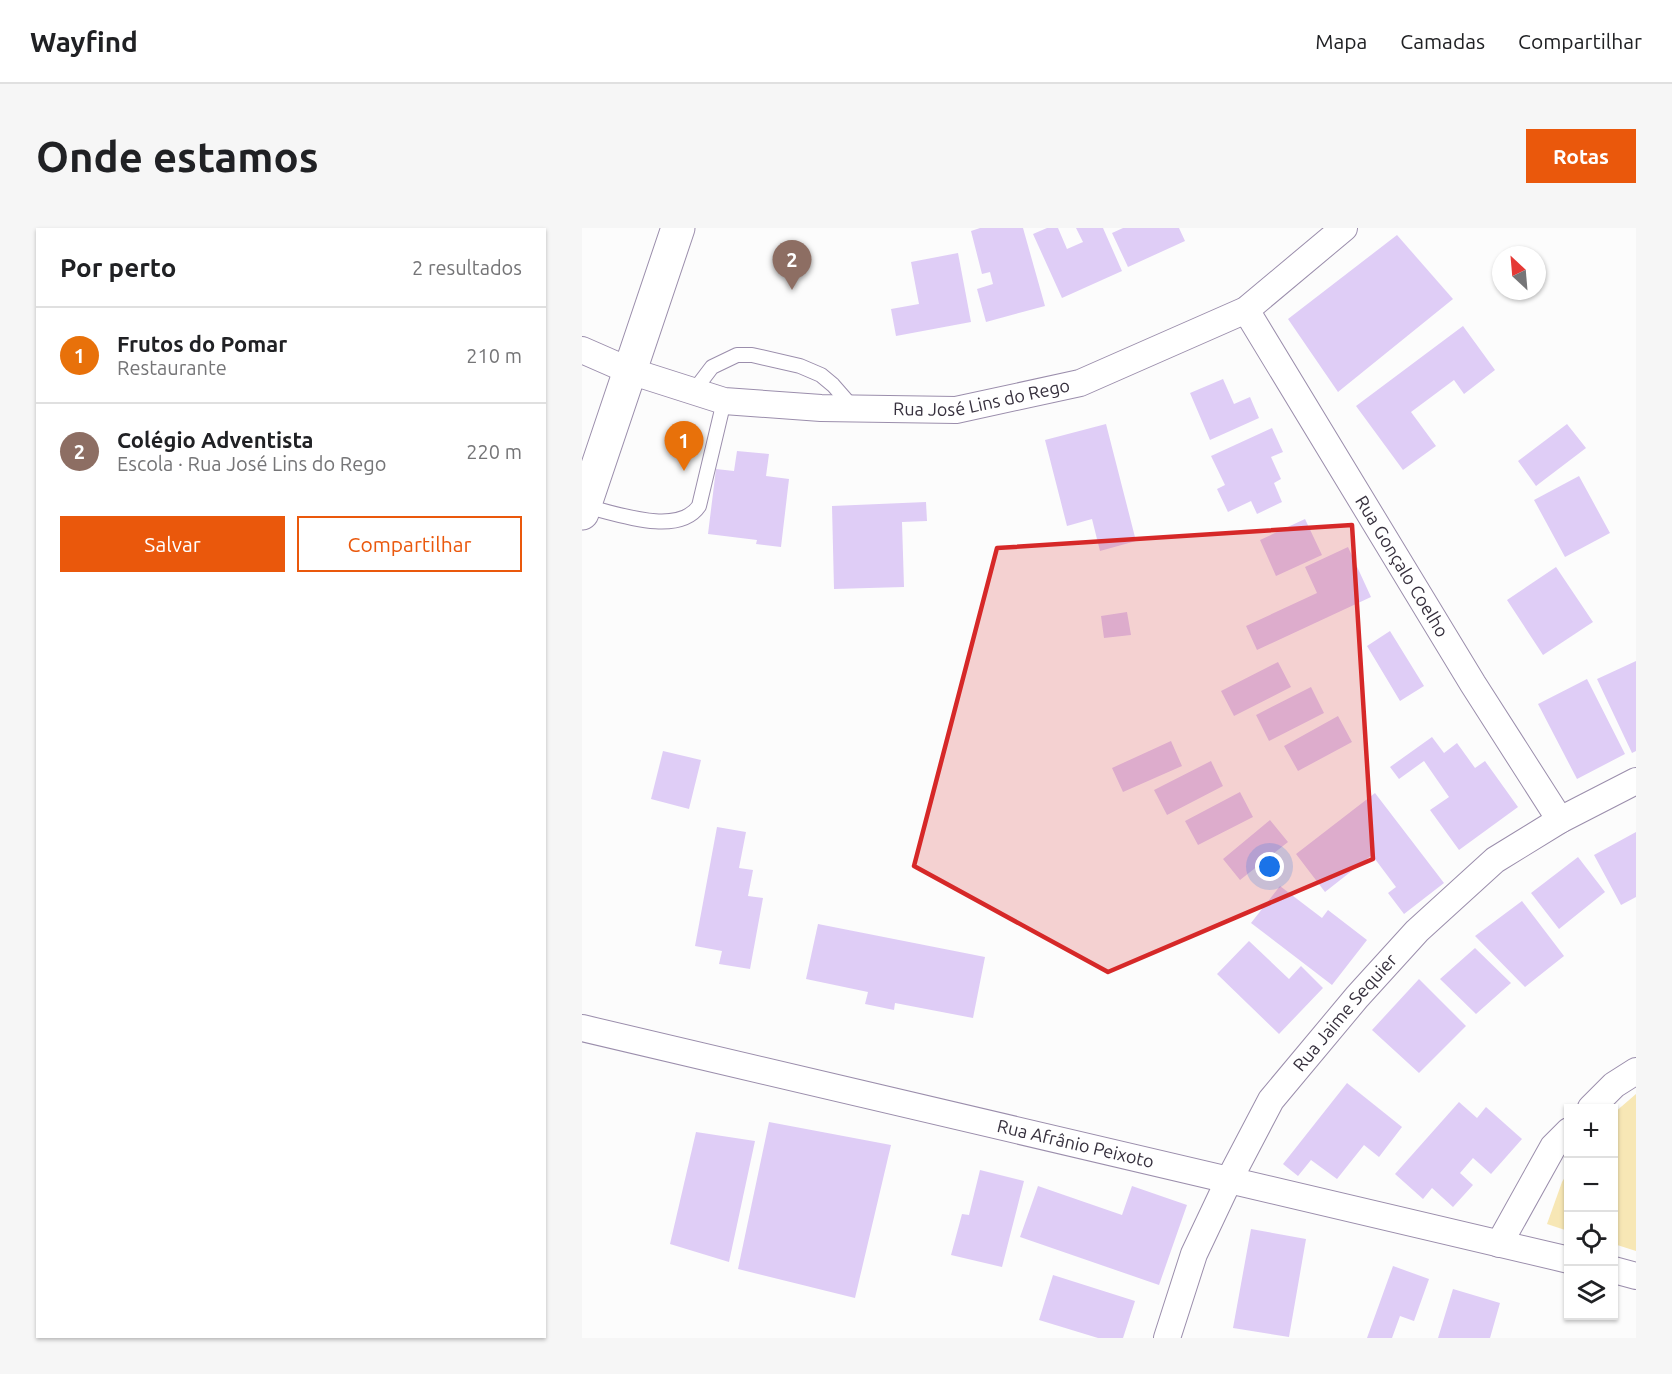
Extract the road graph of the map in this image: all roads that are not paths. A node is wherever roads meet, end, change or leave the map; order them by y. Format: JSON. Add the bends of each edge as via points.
{"nodes":[{"id":1,"x":678,"y":228,"type":"edge"},
{"id":2,"x":1344,"y":228,"type":"edge"},
{"id":3,"x":1246,"y":310,"type":"junction"},
{"id":4,"x":582,"y":350,"type":"edge"},
{"id":5,"x":630,"y":371,"type":"junction"},
{"id":6,"x":693,"y":392,"type":"junction"},
{"id":7,"x":724,"y":401,"type":"junction"},
{"id":8,"x":854,"y":409,"type":"junction"},
{"id":9,"x":583,"y":510,"type":"edge"},
{"id":10,"x":1636,"y":781,"type":"edge"},
{"id":11,"x":1560,"y":820,"type":"junction"},
{"id":12,"x":582,"y":1028,"type":"edge"},
{"id":13,"x":1636,"y":1071,"type":"edge"},
{"id":14,"x":1595,"y":1104,"type":"edge"},
{"id":15,"x":1564,"y":1136,"type":"edge"},
{"id":16,"x":1229,"y":1180,"type":"junction"},
{"id":17,"x":1499,"y":1244,"type":"junction"},
{"id":18,"x":1564,"y":1259,"type":"edge"},
{"id":19,"x":1618,"y":1271,"type":"edge"},
{"id":20,"x":1636,"y":1276,"type":"edge"},
{"id":21,"x":1167,"y":1338,"type":"edge"}],
"edges":[{"from":1,"to":5,"type":"main road"},
{"from":2,"to":3,"type":"street","name":"Rua José Lins do Rego"},
{"from":3,"to":8,"type":"street","name":"Rua José Lins do Rego","via":[[1080,383],[956,411]]},
{"from":3,"to":11,"type":"street","name":"Rua Gonçalo Coelho"},
{"from":4,"to":5,"type":"street","name":"Rua José Lins do Rego"},
{"from":5,"to":6,"type":"street","name":"Rua José Lins do Rego"},
{"from":5,"to":9,"type":"main road"},
{"from":6,"to":7,"type":"street","name":"Rua José Lins do Rego"},
{"from":6,"to":8,"type":"lane","via":[[712,367],[737,355],[752,355],[821,375]]},
{"from":7,"to":8,"type":"street","name":"Rua José Lins do Rego"},
{"from":7,"to":9,"type":"lane","via":[[694,514],[660,522]]},
{"from":10,"to":11,"type":"street","name":"Rua Jaime Sequier"},
{"from":11,"to":16,"type":"street","name":"Rua Jaime Sequier","via":[[1495,860],[1417,931],[1271,1100]]},
{"from":12,"to":16,"type":"street","name":"Rua Afrânio Peixoto"},
{"from":13,"to":14,"type":"street"},
{"from":15,"to":17,"type":"street","via":[[1553,1147]]},
{"from":16,"to":17,"type":"street","name":"Rua Afrânio Peixoto"},
{"from":16,"to":21,"type":"street","name":"Rua Jaime Sequier","via":[[1194,1254]]},
{"from":17,"to":18,"type":"street","name":"Rua Afrânio Peixoto"},
{"from":19,"to":20,"type":"street"}]}
